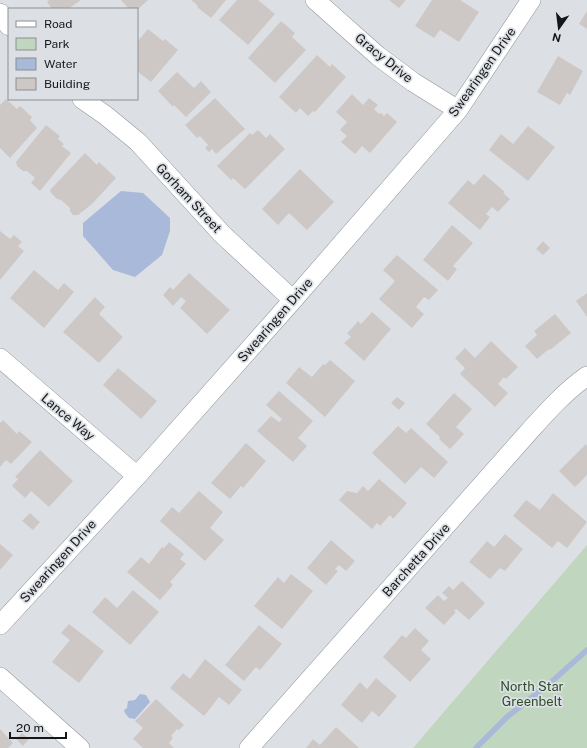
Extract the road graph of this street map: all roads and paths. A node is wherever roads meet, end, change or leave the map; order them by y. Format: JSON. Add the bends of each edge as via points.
{"nodes":[{"id":1,"x":316,"y":0,"type":"edge"},
{"id":2,"x":531,"y":0,"type":"edge"},
{"id":3,"x":0,"y":13,"type":"edge"},
{"id":4,"x":8,"y":25,"type":"edge"},
{"id":5,"x":83,"y":100,"type":"edge"},
{"id":6,"x":458,"y":110,"type":"junction"},
{"id":7,"x":293,"y":300,"type":"junction"},
{"id":8,"x":0,"y":358,"type":"edge"},
{"id":9,"x":587,"y":376,"type":"edge"},
{"id":10,"x":137,"y":476,"type":"junction"},
{"id":11,"x":0,"y":625,"type":"edge"},
{"id":12,"x":0,"y":677,"type":"edge"},
{"id":13,"x":80,"y":748,"type":"edge"},
{"id":14,"x":249,"y":748,"type":"edge"}],
"edges":[{"from":1,"to":6,"type":"street","name":"Gracy Drive","via":[[378,56]]},
{"from":2,"to":6,"type":"street","name":"Swearingen Drive"},
{"from":3,"to":4,"type":"street"},
{"from":5,"to":7,"type":"street","name":"Gorham Street","via":[[138,142],[222,234]]},
{"from":6,"to":7,"type":"street","name":"Swearingen Drive"},
{"from":7,"to":10,"type":"street","name":"Swearingen Drive"},
{"from":8,"to":10,"type":"street","name":"Lance Way"},
{"from":9,"to":14,"type":"street","name":"Barchetta Drive","via":[[550,408],[526,434]]},
{"from":10,"to":11,"type":"street","name":"Swearingen Drive"},
{"from":12,"to":13,"type":"street"}]}
